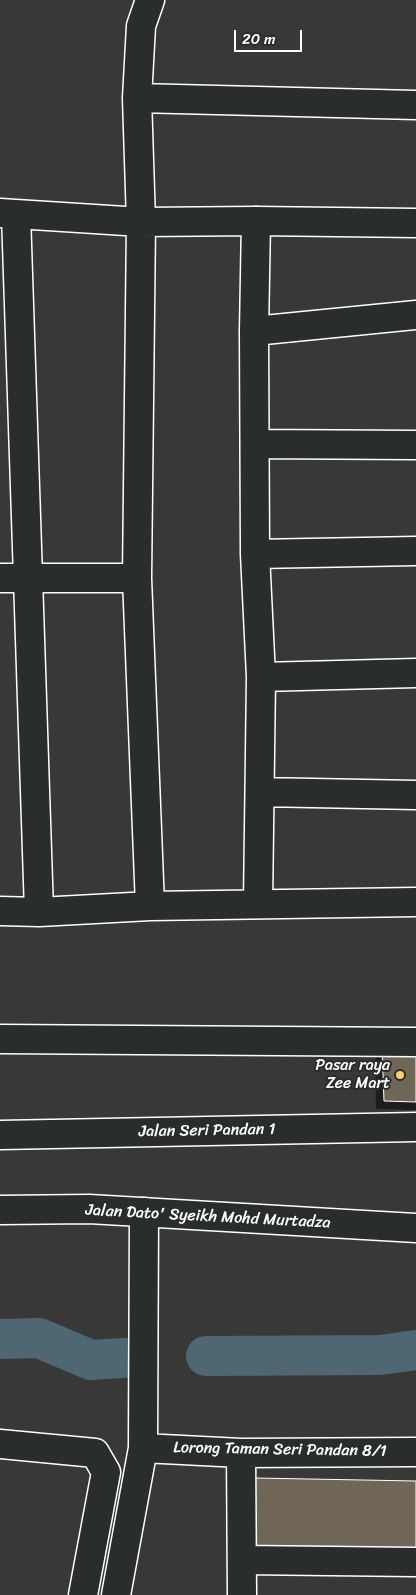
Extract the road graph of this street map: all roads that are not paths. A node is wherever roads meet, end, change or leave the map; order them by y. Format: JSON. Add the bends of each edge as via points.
{"nodes":[{"id":1,"x":150,"y":0,"type":"edge"},
{"id":2,"x":138,"y":98,"type":"junction"},
{"id":3,"x":416,"y":105,"type":"edge"},
{"id":4,"x":8,"y":214,"type":"edge"},
{"id":5,"x":256,"y":221,"type":"junction"},
{"id":6,"x":141,"y":222,"type":"junction"},
{"id":7,"x":416,"y":223,"type":"edge"},
{"id":8,"x":416,"y":316,"type":"edge"},
{"id":9,"x":254,"y":330,"type":"junction"},
{"id":10,"x":255,"y":444,"type":"junction"},
{"id":11,"x":416,"y":445,"type":"edge"},
{"id":12,"x":416,"y":551,"type":"edge"},
{"id":13,"x":255,"y":554,"type":"junction"},
{"id":14,"x":0,"y":578,"type":"edge"},
{"id":15,"x":137,"y":578,"type":"junction"},
{"id":16,"x":27,"y":579,"type":"junction"},
{"id":17,"x":416,"y":673,"type":"edge"},
{"id":18,"x":261,"y":677,"type":"junction"},
{"id":19,"x":260,"y":792,"type":"junction"},
{"id":20,"x":416,"y":795,"type":"edge"},
{"id":21,"x":416,"y":902,"type":"edge"},
{"id":22,"x":258,"y":904,"type":"junction"},
{"id":23,"x":150,"y":906,"type":"junction"},
{"id":24,"x":0,"y":911,"type":"edge"},
{"id":25,"x":38,"y":912,"type":"junction"},
{"id":26,"x":0,"y":1039,"type":"edge"},
{"id":27,"x":416,"y":1042,"type":"edge"},
{"id":28,"x":415,"y":1129,"type":"edge"},
{"id":29,"x":0,"y":1135,"type":"edge"},
{"id":30,"x":0,"y":1210,"type":"edge"},
{"id":31,"x":144,"y":1212,"type":"junction"},
{"id":32,"x":416,"y":1228,"type":"edge"},
{"id":33,"x":0,"y":1444,"type":"edge"},
{"id":34,"x":143,"y":1448,"type":"junction"},
{"id":35,"x":416,"y":1452,"type":"edge"},
{"id":36,"x":241,"y":1453,"type":"junction"},
{"id":37,"x":242,"y":1560,"type":"junction"},
{"id":38,"x":416,"y":1562,"type":"edge"},
{"id":39,"x":83,"y":1595,"type":"edge"},
{"id":40,"x":116,"y":1595,"type":"edge"},
{"id":41,"x":242,"y":1595,"type":"edge"}],
"edges":[{"from":1,"to":2,"type":"street","via":[[141,26]]},
{"from":2,"to":3,"type":"street"},
{"from":2,"to":6,"type":"street"},
{"from":4,"to":6,"type":"street"},
{"from":4,"to":16,"type":"street"},
{"from":5,"to":6,"type":"street"},
{"from":5,"to":7,"type":"street"},
{"from":5,"to":9,"type":"street"},
{"from":6,"to":15,"type":"street"},
{"from":8,"to":9,"type":"street"},
{"from":9,"to":10,"type":"street"},
{"from":10,"to":11,"type":"street"},
{"from":10,"to":13,"type":"street"},
{"from":12,"to":13,"type":"street"},
{"from":13,"to":18,"type":"street"},
{"from":14,"to":16,"type":"street"},
{"from":15,"to":16,"type":"street"},
{"from":15,"to":23,"type":"street"},
{"from":16,"to":25,"type":"street"},
{"from":17,"to":18,"type":"street"},
{"from":18,"to":19,"type":"street"},
{"from":19,"to":20,"type":"street"},
{"from":19,"to":22,"type":"street"},
{"from":21,"to":22,"type":"street"},
{"from":22,"to":23,"type":"street"},
{"from":23,"to":25,"type":"street"},
{"from":24,"to":25,"type":"street"},
{"from":26,"to":27,"type":"street"},
{"from":28,"to":29,"type":"street","name":"Jalan Seri Pandan 1"},
{"from":30,"to":31,"type":"street","name":"Jalan Dato' Syeikh Mohd Murtadza"},
{"from":31,"to":32,"type":"street","name":"Jalan Dato' Syeikh Mohd Murtadza"},
{"from":31,"to":34,"type":"street"},
{"from":33,"to":39,"type":"street","via":[[95,1454],[106,1472]]},
{"from":34,"to":36,"type":"street","name":"Lorong Taman Seri Pandan 8/1"},
{"from":34,"to":40,"type":"street"},
{"from":35,"to":36,"type":"street","name":"Lorong Taman Seri Pandan 8/1"},
{"from":36,"to":37,"type":"street"},
{"from":37,"to":38,"type":"street"},
{"from":37,"to":41,"type":"street"}]}
